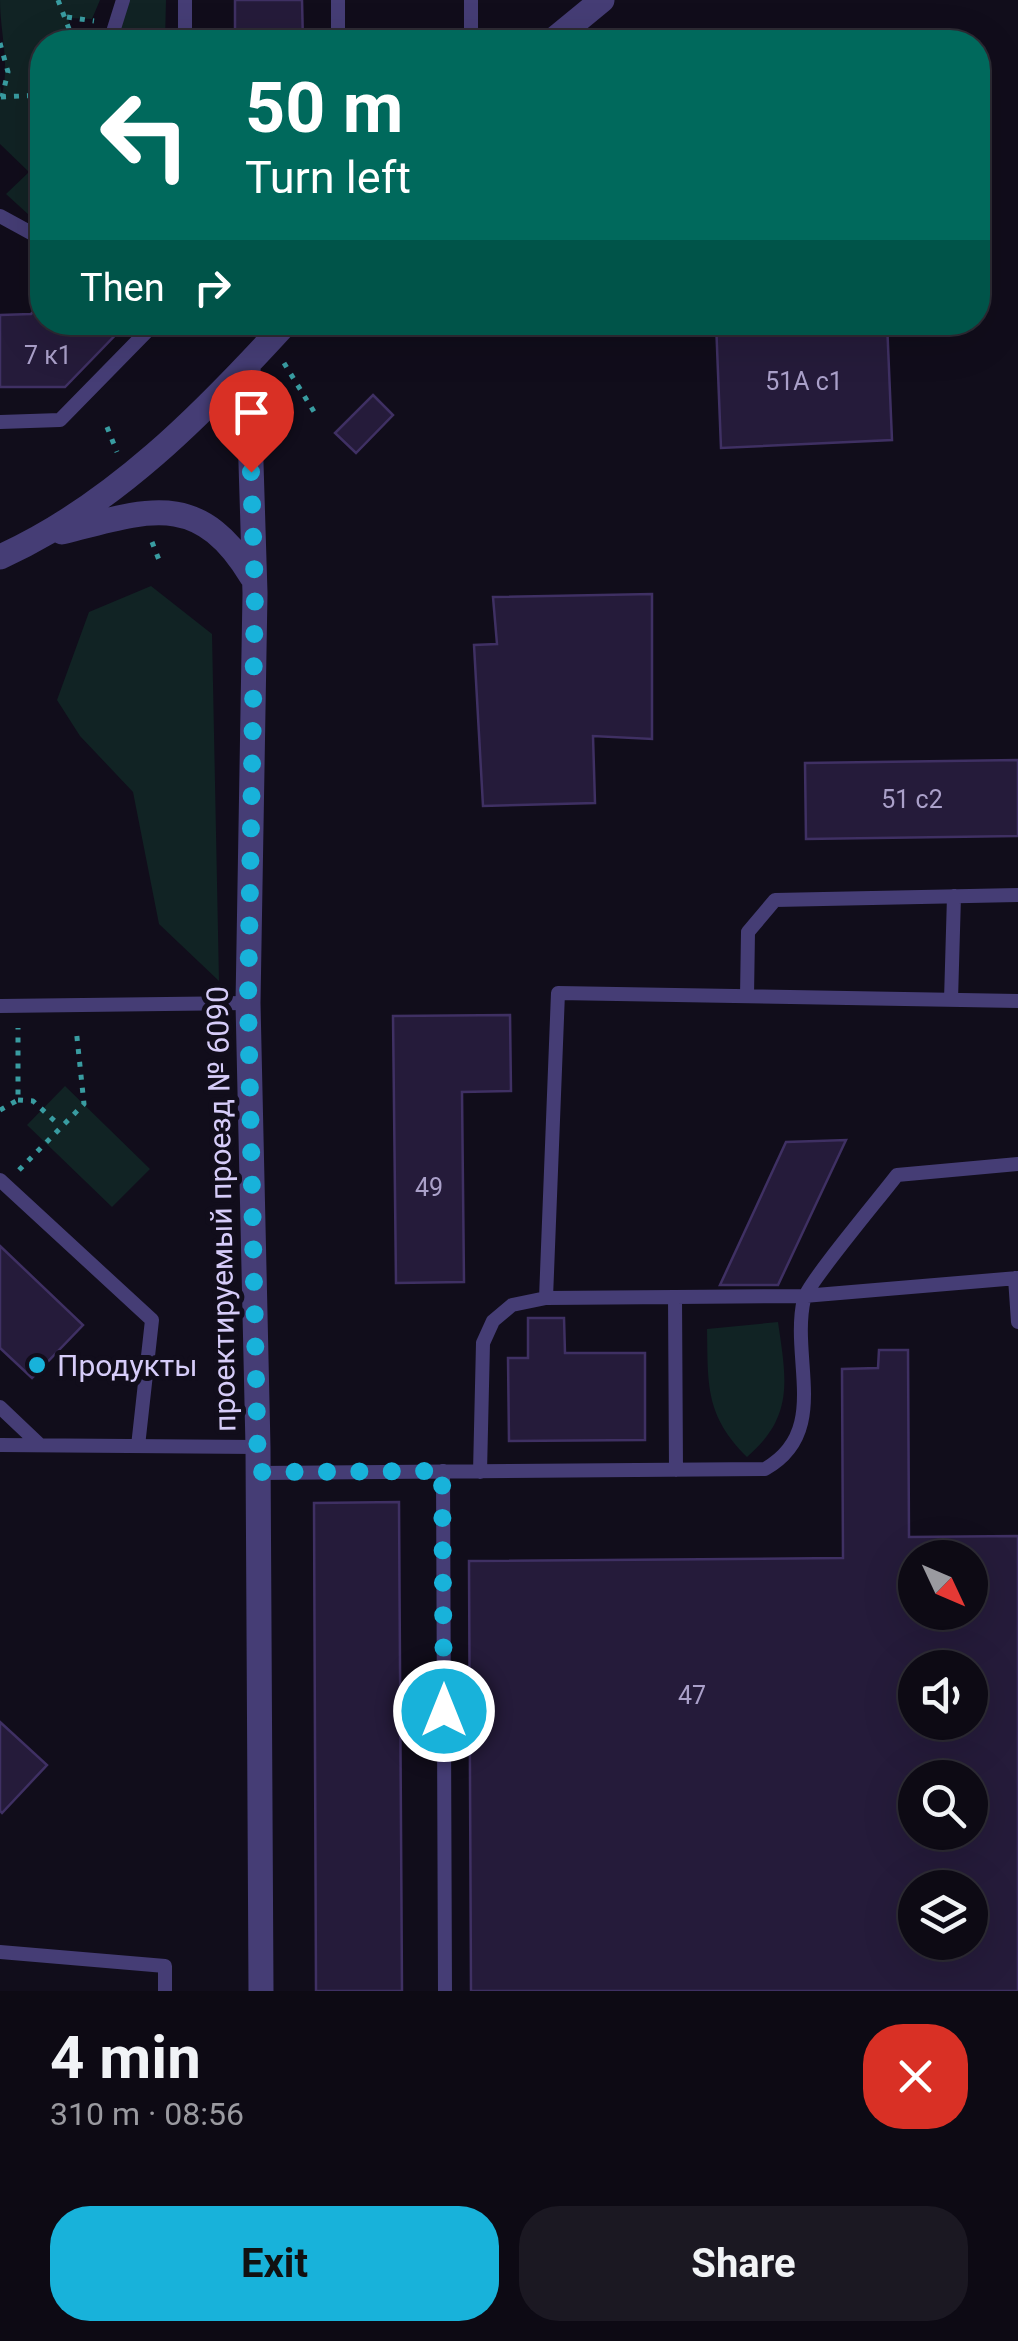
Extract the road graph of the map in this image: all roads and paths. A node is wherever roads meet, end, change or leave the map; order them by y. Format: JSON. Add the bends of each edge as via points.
{"nodes":[{"id":1,"x":58,"y":0,"type":"edge"},
{"id":2,"x":123,"y":0,"type":"edge"},
{"id":3,"x":185,"y":0,"type":"edge"},
{"id":4,"x":338,"y":0,"type":"edge"},
{"id":5,"x":471,"y":0,"type":"edge"},
{"id":6,"x":602,"y":0,"type":"edge"},
{"id":7,"x":69,"y":30,"type":"edge"},
{"id":8,"x":114,"y":30,"type":"edge"},
{"id":9,"x":185,"y":30,"type":"edge"},
{"id":10,"x":338,"y":30,"type":"edge"},
{"id":11,"x":471,"y":30,"type":"edge"},
{"id":12,"x":566,"y":30,"type":"edge"},
{"id":13,"x":0,"y":43,"type":"edge"},
{"id":14,"x":30,"y":96,"type":"edge"},
{"id":15,"x":1,"y":97,"type":"edge"},
{"id":16,"x":0,"y":216,"type":"edge"},
{"id":17,"x":30,"y":232,"type":"edge"},
{"id":18,"x":143,"y":335,"type":"edge"},
{"id":19,"x":275,"y":335,"type":"edge"},
{"id":20,"x":248,"y":366,"type":"junction"},
{"id":21,"x":0,"y":422,"type":"edge"},
{"id":22,"x":48,"y":535,"type":"junction"},
{"id":23,"x":0,"y":557,"type":"edge"},
{"id":24,"x":253,"y":579,"type":"junction"},
{"id":25,"x":1018,"y":895,"type":"edge"},
{"id":26,"x":954,"y":896,"type":"junction"},
{"id":27,"x":747,"y":996,"type":"junction"},
{"id":28,"x":951,"y":1000,"type":"junction"},
{"id":29,"x":1018,"y":1001,"type":"edge"},
{"id":30,"x":248,"y":1002,"type":"junction"},
{"id":31,"x":18,"y":1005,"type":"junction"},
{"id":32,"x":73,"y":1005,"type":"junction"},
{"id":33,"x":0,"y":1006,"type":"edge"},
{"id":34,"x":18,"y":1100,"type":"junction"},
{"id":35,"x":0,"y":1110,"type":"edge"},
{"id":36,"x":60,"y":1127,"type":"junction"},
{"id":37,"x":1018,"y":1164,"type":"edge"},
{"id":38,"x":3,"y":1182,"type":"edge"},
{"id":39,"x":1016,"y":1278,"type":"edge"},
{"id":40,"x":804,"y":1296,"type":"junction"},
{"id":41,"x":675,"y":1297,"type":"junction"},
{"id":42,"x":546,"y":1298,"type":"junction"},
{"id":43,"x":1018,"y":1322,"type":"edge"},
{"id":44,"x":0,"y":1407,"type":"edge"},
{"id":45,"x":0,"y":1445,"type":"edge"},
{"id":46,"x":40,"y":1445,"type":"junction"},
{"id":47,"x":138,"y":1446,"type":"junction"},
{"id":48,"x":258,"y":1460,"type":"junction"},
{"id":49,"x":676,"y":1470,"type":"junction"},
{"id":50,"x":442,"y":1471,"type":"junction"},
{"id":51,"x":480,"y":1472,"type":"junction"},
{"id":52,"x":0,"y":1952,"type":"edge"},
{"id":53,"x":165,"y":1991,"type":"edge"},
{"id":54,"x":261,"y":1991,"type":"edge"},
{"id":55,"x":445,"y":1991,"type":"edge"}],
"edges":[{"from":1,"to":7,"type":"path"},
{"from":2,"to":8,"type":"lane"},
{"from":3,"to":9,"type":"lane"},
{"from":4,"to":10,"type":"lane"},
{"from":5,"to":11,"type":"lane"},
{"from":6,"to":12,"type":"street"},
{"from":13,"to":15,"type":"path","via":[[8,72]]},
{"from":14,"to":15,"type":"path"},
{"from":16,"to":17,"type":"lane"},
{"from":18,"to":21,"type":"lane","via":[[60,420]]},
{"from":19,"to":20,"type":"street"},
{"from":20,"to":22,"type":"street","via":[[126,479]]},
{"from":20,"to":24,"type":"street","name":"проектируемый проезд № 6090"},
{"from":22,"to":23,"type":"street"},
{"from":22,"to":24,"type":"street","via":[[140,512],[189,516],[232,544]]},
{"from":24,"to":30,"type":"street","name":"проектируемый проезд № 6090"},
{"from":25,"to":26,"type":"lane"},
{"from":26,"to":27,"type":"lane","via":[[775,900],[748,932]]},
{"from":26,"to":28,"type":"lane"},
{"from":27,"to":28,"type":"lane"},
{"from":27,"to":42,"type":"lane","via":[[558,992]]},
{"from":28,"to":29,"type":"lane"},
{"from":30,"to":32,"type":"lane"},
{"from":30,"to":48,"type":"street","name":"проектируемый проезд № 6090"},
{"from":31,"to":32,"type":"lane"},
{"from":31,"to":33,"type":"lane"},
{"from":31,"to":34,"type":"path"},
{"from":32,"to":36,"type":"path","via":[[84,1104]]},
{"from":34,"to":35,"type":"path"},
{"from":34,"to":36,"type":"path","via":[[33,1100]]},
{"from":36,"to":38,"type":"path"},
{"from":37,"to":40,"type":"lane","via":[[897,1175]]},
{"from":38,"to":47,"type":"lane","via":[[152,1320]]},
{"from":39,"to":40,"type":"lane"},
{"from":39,"to":43,"type":"lane"},
{"from":40,"to":41,"type":"lane"},
{"from":40,"to":49,"type":"lane","via":[[804,1414],[793,1448],[765,1469]]},
{"from":41,"to":42,"type":"lane"},
{"from":41,"to":49,"type":"lane"},
{"from":42,"to":51,"type":"lane","via":[[512,1305],[483,1342]]},
{"from":44,"to":46,"type":"lane"},
{"from":45,"to":46,"type":"lane"},
{"from":46,"to":47,"type":"lane"},
{"from":47,"to":48,"type":"lane"},
{"from":48,"to":50,"type":"lane"},
{"from":48,"to":54,"type":"street","name":"проектируемый проезд № 6090"},
{"from":49,"to":51,"type":"lane"},
{"from":50,"to":51,"type":"lane"},
{"from":50,"to":55,"type":"lane"},
{"from":52,"to":53,"type":"lane","via":[[165,1966]]}]}
